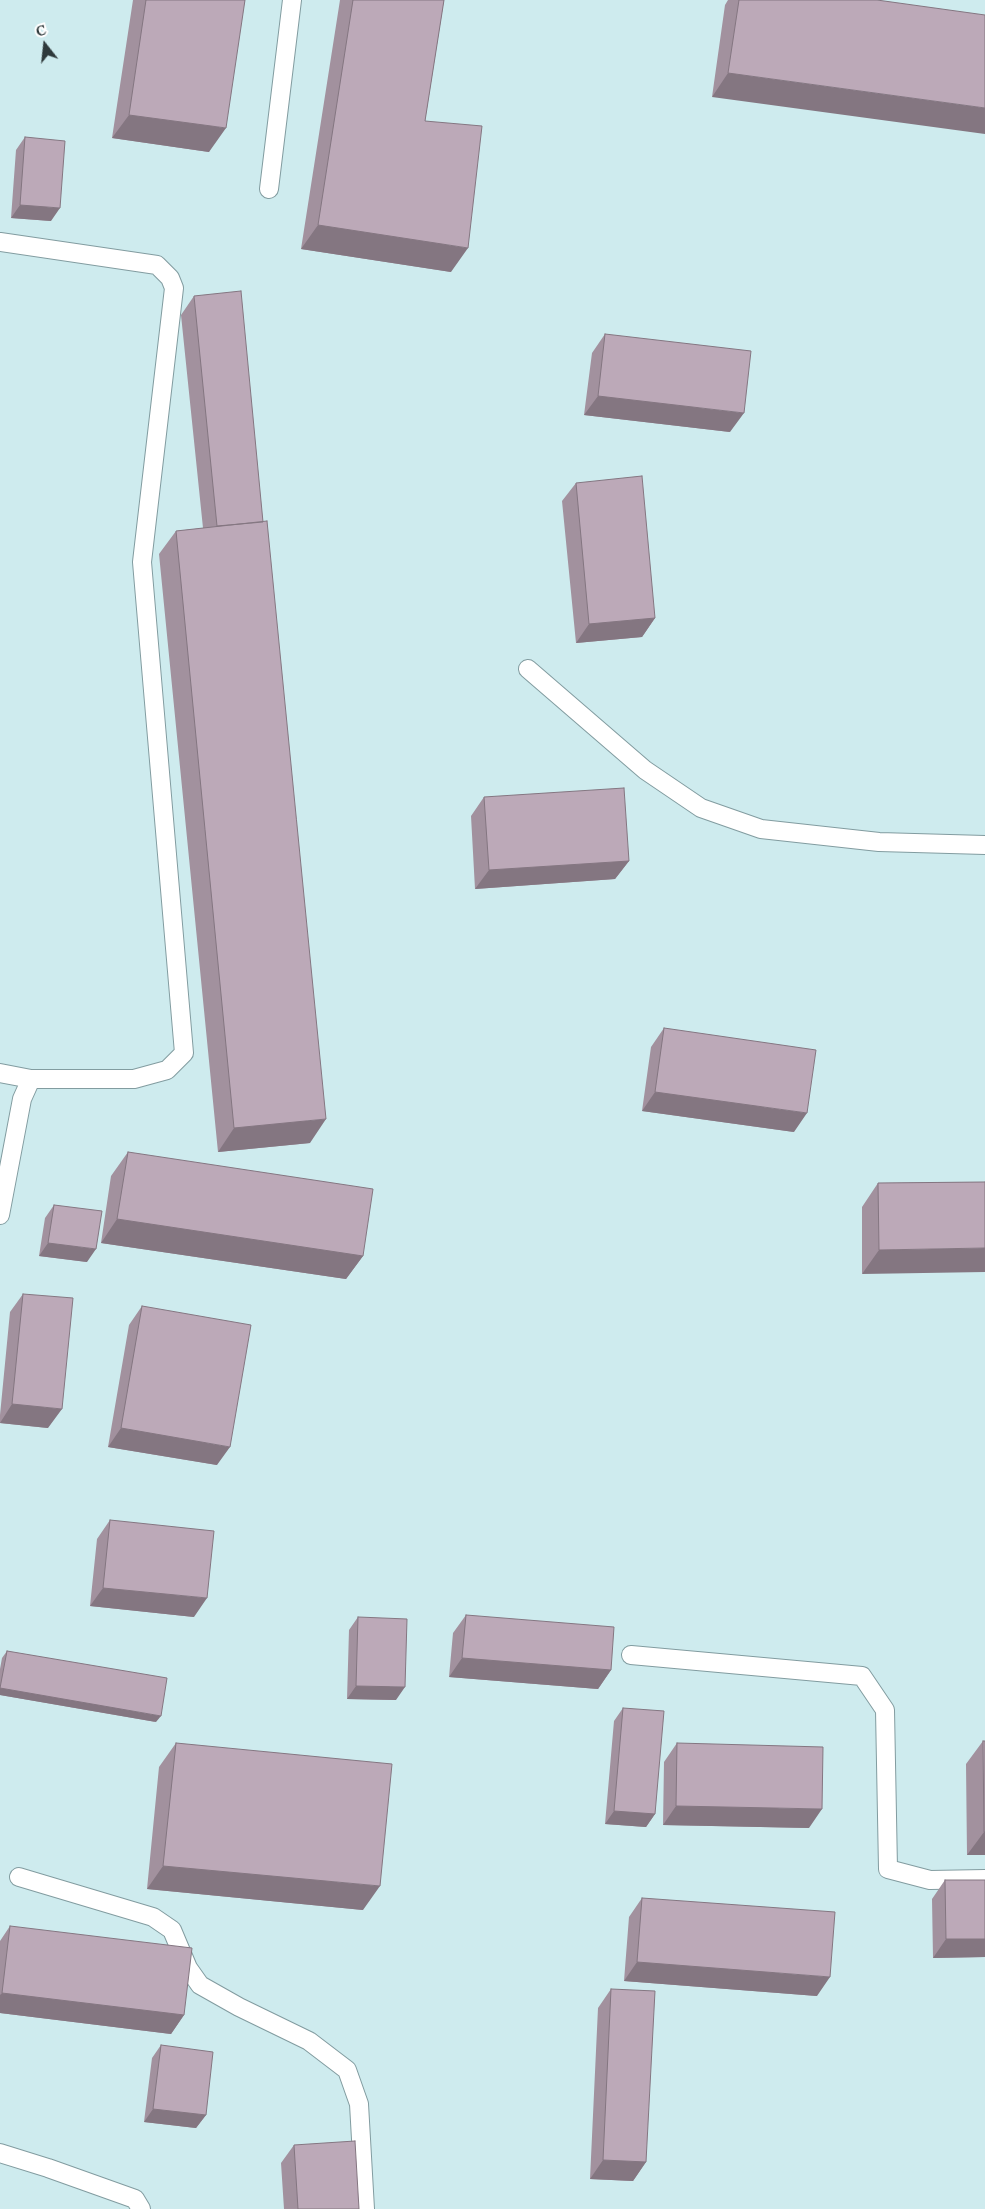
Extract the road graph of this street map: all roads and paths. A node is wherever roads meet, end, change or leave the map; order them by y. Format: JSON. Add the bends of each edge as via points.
{"nodes":[{"id":1,"x":292,"y":0,"type":"edge"},
{"id":2,"x":269,"y":189,"type":"dead end"},
{"id":3,"x":0,"y":242,"type":"edge"},
{"id":4,"x":528,"y":669,"type":"dead end"},
{"id":5,"x":985,"y":845,"type":"edge"},
{"id":6,"x":0,"y":1073,"type":"edge"},
{"id":7,"x":31,"y":1079,"type":"junction"},
{"id":8,"x":0,"y":1215,"type":"edge"},
{"id":9,"x":631,"y":1655,"type":"dead end"},
{"id":10,"x":19,"y":1877,"type":"dead end"},
{"id":11,"x":985,"y":1879,"type":"edge"},
{"id":12,"x":0,"y":2154,"type":"edge"},
{"id":13,"x":141,"y":2209,"type":"edge"},
{"id":14,"x":365,"y":2209,"type":"edge"}],
"edges":[{"from":1,"to":2,"type":"lane"},
{"from":3,"to":7,"type":"lane","via":[[157,265],[170,278],[174,288],[142,562],[184,1053],[167,1070],[134,1078]]},
{"from":4,"to":5,"type":"lane","via":[[645,770],[701,808],[761,829],[879,842]]},
{"from":6,"to":7,"type":"lane"},
{"from":7,"to":8,"type":"lane","via":[[22,1099]]},
{"from":9,"to":11,"type":"lane","via":[[862,1676],[885,1710],[888,1868],[930,1880]]},
{"from":10,"to":14,"type":"lane","via":[[153,1917],[172,1930],[188,1968],[200,1985],[309,2041],[347,2070],[359,2104]]},
{"from":12,"to":13,"type":"lane","via":[[134,2199]]}]}
